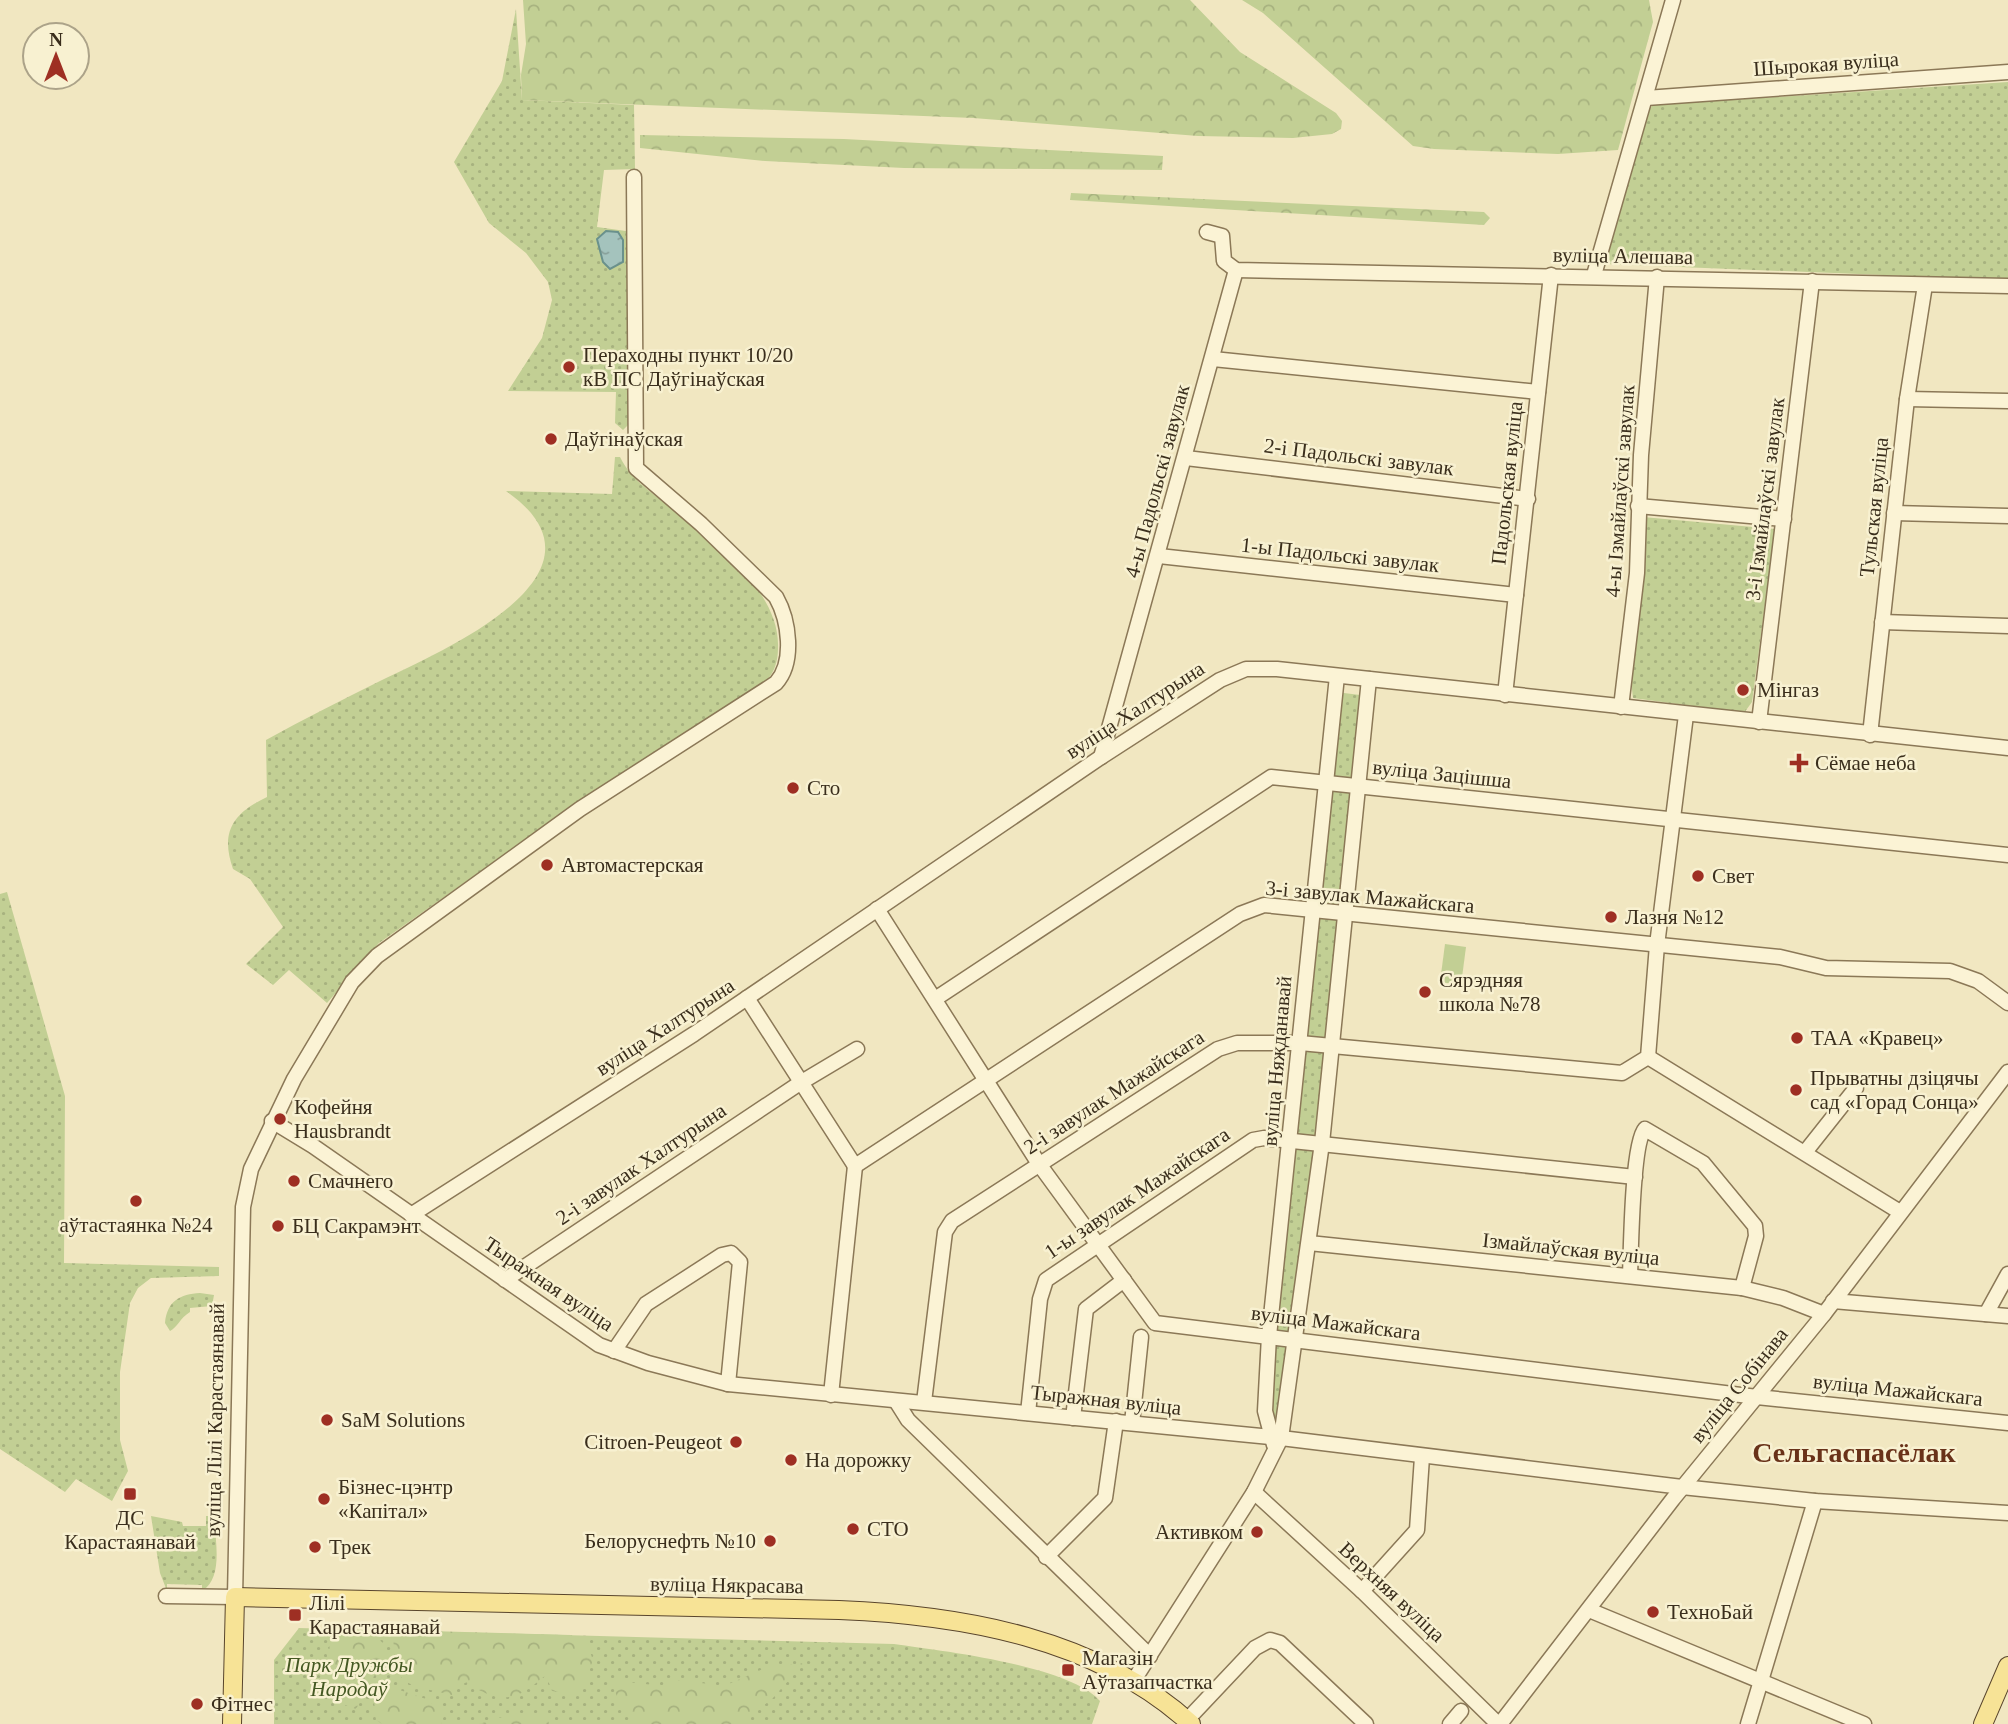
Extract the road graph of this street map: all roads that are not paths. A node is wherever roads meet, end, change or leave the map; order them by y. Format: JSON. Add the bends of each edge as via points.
{"nodes":[{"id":1,"x":1673,"y":0,"type":"edge"},
{"id":2,"x":2008,"y":72,"type":"edge"},
{"id":3,"x":1646,"y":98,"type":"junction"},
{"id":4,"x":635,"y":177,"type":"dead end"},
{"id":5,"x":1206,"y":232,"type":"dead end"},
{"id":6,"x":1236,"y":270,"type":"junction"},
{"id":7,"x":1551,"y":275,"type":"junction"},
{"id":8,"x":1594,"y":275,"type":"junction"},
{"id":9,"x":1657,"y":277,"type":"junction"},
{"id":10,"x":1812,"y":281,"type":"junction"},
{"id":11,"x":1925,"y":285,"type":"junction"},
{"id":12,"x":2008,"y":286,"type":"edge"},
{"id":13,"x":1213,"y":359,"type":"junction"},
{"id":14,"x":1538,"y":392,"type":"junction"},
{"id":15,"x":1907,"y":399,"type":"junction"},
{"id":16,"x":2008,"y":401,"type":"edge"},
{"id":17,"x":1186,"y":458,"type":"junction"},
{"id":18,"x":1528,"y":499,"type":"junction"},
{"id":19,"x":1637,"y":506,"type":"junction"},
{"id":20,"x":1894,"y":513,"type":"junction"},
{"id":21,"x":2008,"y":516,"type":"edge"},
{"id":22,"x":1784,"y":519,"type":"junction"},
{"id":23,"x":1159,"y":556,"type":"junction"},
{"id":24,"x":1516,"y":595,"type":"junction"},
{"id":25,"x":1882,"y":622,"type":"junction"},
{"id":26,"x":2008,"y":626,"type":"edge"},
{"id":27,"x":1337,"y":676,"type":"junction"},
{"id":28,"x":1369,"y":679,"type":"junction"},
{"id":29,"x":1505,"y":695,"type":"junction"},
{"id":30,"x":1621,"y":707,"type":"junction"},
{"id":31,"x":1686,"y":715,"type":"junction"},
{"id":32,"x":1759,"y":722,"type":"junction"},
{"id":33,"x":1870,"y":735,"type":"junction"},
{"id":34,"x":2008,"y":748,"type":"edge"},
{"id":35,"x":1101,"y":757,"type":"junction"},
{"id":36,"x":1326,"y":782,"type":"junction"},
{"id":37,"x":1357,"y":785,"type":"junction"},
{"id":38,"x":1674,"y":821,"type":"junction"},
{"id":39,"x":2008,"y":855,"type":"edge"},
{"id":40,"x":877,"y":909,"type":"junction"},
{"id":41,"x":1311,"y":909,"type":"junction"},
{"id":42,"x":1343,"y":913,"type":"junction"},
{"id":43,"x":1657,"y":946,"type":"junction"},
{"id":44,"x":747,"y":998,"type":"junction"},
{"id":45,"x":935,"y":999,"type":"junction"},
{"id":46,"x":2008,"y":1003,"type":"edge"},
{"id":47,"x":1300,"y":1043,"type":"junction"},
{"id":48,"x":1332,"y":1045,"type":"junction"},
{"id":49,"x":857,"y":1049,"type":"dead end"},
{"id":50,"x":1648,"y":1057,"type":"junction"},
{"id":51,"x":2008,"y":1072,"type":"edge"},
{"id":52,"x":988,"y":1082,"type":"junction"},
{"id":53,"x":800,"y":1083,"type":"junction"},
{"id":54,"x":1856,"y":1088,"type":"dead end"},
{"id":55,"x":272,"y":1121,"type":"junction"},
{"id":56,"x":1291,"y":1141,"type":"junction"},
{"id":57,"x":1322,"y":1143,"type":"junction"},
{"id":58,"x":1806,"y":1151,"type":"junction"},
{"id":59,"x":1039,"y":1164,"type":"junction"},
{"id":60,"x":855,"y":1166,"type":"junction"},
{"id":61,"x":1635,"y":1177,"type":"junction"},
{"id":62,"x":1900,"y":1212,"type":"junction"},
{"id":63,"x":411,"y":1215,"type":"junction"},
{"id":64,"x":1099,"y":1243,"type":"junction"},
{"id":65,"x":1309,"y":1243,"type":"junction"},
{"id":66,"x":2008,"y":1274,"type":"edge"},
{"id":67,"x":1630,"y":1276,"type":"junction"},
{"id":68,"x":505,"y":1280,"type":"junction"},
{"id":69,"x":1124,"y":1280,"type":"junction"},
{"id":70,"x":1742,"y":1288,"type":"junction"},
{"id":71,"x":1833,"y":1301,"type":"junction"},
{"id":72,"x":1824,"y":1314,"type":"junction"},
{"id":73,"x":1986,"y":1314,"type":"junction"},
{"id":74,"x":2008,"y":1316,"type":"edge"},
{"id":75,"x":1269,"y":1336,"type":"junction"},
{"id":76,"x":1141,"y":1337,"type":"dead end"},
{"id":77,"x":1296,"y":1339,"type":"junction"},
{"id":78,"x":614,"y":1351,"type":"junction"},
{"id":79,"x":728,"y":1384,"type":"junction"},
{"id":80,"x":831,"y":1395,"type":"junction"},
{"id":81,"x":1757,"y":1397,"type":"junction"},
{"id":82,"x":896,"y":1401,"type":"junction"},
{"id":83,"x":924,"y":1402,"type":"junction"},
{"id":84,"x":1028,"y":1413,"type":"junction"},
{"id":85,"x":1073,"y":1418,"type":"junction"},
{"id":86,"x":1116,"y":1422,"type":"junction"},
{"id":87,"x":1132,"y":1423,"type":"junction"},
{"id":88,"x":2008,"y":1423,"type":"edge"},
{"id":89,"x":1276,"y":1442,"type":"junction"},
{"id":90,"x":1422,"y":1457,"type":"junction"},
{"id":91,"x":1682,"y":1488,"type":"junction"},
{"id":92,"x":1254,"y":1492,"type":"junction"},
{"id":93,"x":1815,"y":1501,"type":"junction"},
{"id":94,"x":2008,"y":1513,"type":"edge"},
{"id":95,"x":1046,"y":1557,"type":"junction"},
{"id":96,"x":1362,"y":1591,"type":"junction"},
{"id":97,"x":166,"y":1596,"type":"dead end"},
{"id":98,"x":235,"y":1597,"type":"junction"},
{"id":99,"x":1589,"y":1609,"type":"junction"},
{"id":100,"x":1150,"y":1656,"type":"junction"},
{"id":101,"x":2008,"y":1666,"type":"edge"},
{"id":102,"x":1134,"y":1680,"type":"junction"},
{"id":103,"x":1762,"y":1682,"type":"junction"},
{"id":104,"x":1461,"y":1711,"type":"dead end"},
{"id":105,"x":1189,"y":1722,"type":"edge"},
{"id":106,"x":232,"y":1724,"type":"edge"},
{"id":107,"x":1366,"y":1724,"type":"edge"},
{"id":108,"x":1450,"y":1724,"type":"edge"},
{"id":109,"x":1499,"y":1724,"type":"edge"},
{"id":110,"x":1748,"y":1724,"type":"edge"},
{"id":111,"x":1864,"y":1724,"type":"edge"},
{"id":112,"x":1983,"y":1724,"type":"edge"}],
"edges":[{"from":1,"to":3,"type":"street"},
{"from":2,"to":3,"type":"street","name":"Шырокая вуліца"},
{"from":3,"to":8,"type":"street"},
{"from":4,"to":55,"type":"street","name":"вуліца Лілі Карастаянавай","via":[[636,468],[776,597],[788,629],[781,678],[580,809],[377,956],[352,982]]},
{"from":5,"to":6,"type":"street","via":[[1222,236],[1224,261]]},
{"from":6,"to":7,"type":"street","name":"вуліца Алешава"},
{"from":6,"to":13,"type":"street","name":"4-ы Падольскі завулак"},
{"from":7,"to":8,"type":"street","name":"вуліца Алешава"},
{"from":7,"to":14,"type":"street","name":"Падольская вуліца"},
{"from":8,"to":9,"type":"street","name":"вуліца Алешава"},
{"from":9,"to":10,"type":"street","name":"вуліца Алешава"},
{"from":9,"to":19,"type":"street","name":"4-ы Ізмайлаўскі завулак"},
{"from":10,"to":11,"type":"street","name":"вуліца Алешава"},
{"from":10,"to":22,"type":"street","name":"3-і Ізмайлаўскі завулак"},
{"from":11,"to":12,"type":"street","name":"вуліца Алешава"},
{"from":11,"to":15,"type":"street","name":"Тульская вуліца"},
{"from":13,"to":14,"type":"street"},
{"from":13,"to":17,"type":"street","name":"4-ы Падольскі завулак"},
{"from":14,"to":18,"type":"street","name":"Падольская вуліца"},
{"from":15,"to":16,"type":"street"},
{"from":15,"to":20,"type":"street","name":"Тульская вуліца"},
{"from":17,"to":18,"type":"street","name":"2-і Падольскі завулак"},
{"from":17,"to":23,"type":"street","name":"4-ы Падольскі завулак"},
{"from":18,"to":24,"type":"street","name":"Падольская вуліца"},
{"from":19,"to":22,"type":"street"},
{"from":19,"to":30,"type":"street","name":"4-ы Ізмайлаўскі завулак","via":[[1637,573]]},
{"from":20,"to":21,"type":"street"},
{"from":20,"to":25,"type":"street","name":"Тульская вуліца"},
{"from":22,"to":32,"type":"street","name":"3-і Ізмайлаўскі завулак"},
{"from":23,"to":24,"type":"street","name":"1-ы Падольскі завулак"},
{"from":23,"to":35,"type":"street","name":"4-ы Падольскі завулак"},
{"from":24,"to":29,"type":"street","name":"Падольская вуліца"},
{"from":25,"to":26,"type":"street"},
{"from":25,"to":33,"type":"street","name":"Тульская вуліца"},
{"from":27,"to":28,"type":"street","name":"вуліца Халтурына"},
{"from":27,"to":35,"type":"street","name":"вуліца Халтурына","via":[[1263,668],[1233,673]]},
{"from":27,"to":36,"type":"street","name":"вуліца Няжданавай"},
{"from":28,"to":29,"type":"street","name":"вуліца Халтурына"},
{"from":28,"to":37,"type":"street"},
{"from":29,"to":30,"type":"street","name":"вуліца Халтурына"},
{"from":30,"to":31,"type":"street","name":"вуліца Халтурына"},
{"from":31,"to":32,"type":"street","name":"вуліца Халтурына"},
{"from":31,"to":38,"type":"street"},
{"from":32,"to":33,"type":"street","name":"вуліца Халтурына"},
{"from":33,"to":34,"type":"street","name":"вуліца Халтурына"},
{"from":35,"to":40,"type":"street","name":"вуліца Халтурына"},
{"from":36,"to":37,"type":"street","name":"вуліца Зацішша"},
{"from":36,"to":41,"type":"street","name":"вуліца Няжданавай"},
{"from":36,"to":45,"type":"street","name":"вуліца Зацішша","via":[[1271,777],[1262,781]]},
{"from":37,"to":38,"type":"street","name":"вуліца Зацішша"},
{"from":37,"to":42,"type":"street"},
{"from":38,"to":39,"type":"street","name":"вуліца Зацішша"},
{"from":38,"to":43,"type":"street"},
{"from":40,"to":44,"type":"street","name":"вуліца Халтурына"},
{"from":40,"to":45,"type":"street","name":"вуліца Мажайскага"},
{"from":41,"to":42,"type":"street","name":"3-і завулак Мажайскага"},
{"from":41,"to":47,"type":"street","name":"вуліца Няжданавай"},
{"from":41,"to":52,"type":"street","name":"3-і завулак Мажайскага","via":[[1251,908]]},
{"from":42,"to":43,"type":"street","name":"3-і завулак Мажайскага"},
{"from":42,"to":48,"type":"street"},
{"from":43,"to":46,"type":"street","name":"3-і завулак Мажайскага","via":[[1780,957],[1826,968],[1950,971],[1978,981]]},
{"from":43,"to":50,"type":"street"},
{"from":44,"to":53,"type":"street"},
{"from":44,"to":63,"type":"street","name":"вуліца Халтурына"},
{"from":45,"to":52,"type":"street","name":"вуліца Мажайскага"},
{"from":47,"to":48,"type":"street","name":"2-і завулак Мажайскага"},
{"from":47,"to":56,"type":"street","name":"вуліца Няжданавай"},
{"from":47,"to":59,"type":"street","name":"2-і завулак Мажайскага","via":[[1237,1043],[1218,1049]]},
{"from":48,"to":50,"type":"street","name":"2-і завулак Мажайскага","via":[[1622,1073]]},
{"from":48,"to":57,"type":"street"},
{"from":49,"to":53,"type":"street","name":"2-і завулак Халтурына"},
{"from":50,"to":58,"type":"street"},
{"from":51,"to":62,"type":"street","name":"вуліца Собінава"},
{"from":52,"to":59,"type":"street","name":"вуліца Мажайскага"},
{"from":52,"to":60,"type":"street","name":"3-і завулак Мажайскага"},
{"from":53,"to":60,"type":"street"},
{"from":53,"to":68,"type":"street","name":"2-і завулак Халтурына"},
{"from":54,"to":58,"type":"street"},
{"from":55,"to":63,"type":"street","name":"Тыражная вуліца"},
{"from":55,"to":98,"type":"street","name":"вуліца Лілі Карастаянавай","via":[[251,1169],[241,1222]]},
{"from":56,"to":57,"type":"street","name":"1-ы завулак Мажайскага"},
{"from":56,"to":64,"type":"street","name":"1-ы завулак Мажайскага","via":[[1252,1140]]},
{"from":56,"to":75,"type":"street","name":"вуліца Няжданавай"},
{"from":57,"to":61,"type":"street","name":"1-ы завулак Мажайскага"},
{"from":57,"to":65,"type":"street"},
{"from":58,"to":62,"type":"street"},
{"from":59,"to":64,"type":"street","name":"вуліца Мажайскага"},
{"from":59,"to":83,"type":"street","name":"2-і завулак Мажайскага","via":[[952,1220],[945,1232]]},
{"from":60,"to":80,"type":"street"},
{"from":61,"to":67,"type":"street"},
{"from":61,"to":70,"type":"street","via":[[1639,1138],[1645,1129],[1703,1163],[1755,1226]]},
{"from":62,"to":71,"type":"street","name":"вуліца Собінава"},
{"from":63,"to":68,"type":"street","name":"Тыражная вуліца"},
{"from":64,"to":69,"type":"street","name":"вуліца Мажайскага"},
{"from":64,"to":84,"type":"street","name":"1-ы завулак Мажайскага","via":[[1046,1280],[1042,1289]]},
{"from":65,"to":67,"type":"street","name":"Ізмайлаўская вуліца"},
{"from":65,"to":77,"type":"street"},
{"from":66,"to":73,"type":"street"},
{"from":67,"to":70,"type":"street","name":"Ізмайлаўская вуліца"},
{"from":68,"to":78,"type":"street","name":"Тыражная вуліца","via":[[575,1330]]},
{"from":69,"to":75,"type":"street","name":"вуліца Мажайскага","via":[[1151,1319],[1162,1326]]},
{"from":69,"to":85,"type":"street","via":[[1086,1309]]},
{"from":70,"to":72,"type":"street","name":"Ізмайлаўская вуліца"},
{"from":71,"to":72,"type":"street","name":"вуліца Собінава"},
{"from":71,"to":73,"type":"street"},
{"from":72,"to":81,"type":"street","name":"вуліца Собінава"},
{"from":73,"to":74,"type":"street"},
{"from":75,"to":77,"type":"street","name":"вуліца Мажайскага"},
{"from":75,"to":89,"type":"street","name":"вуліца Няжданавай","via":[[1265,1411]]},
{"from":76,"to":87,"type":"street"},
{"from":77,"to":81,"type":"street","name":"вуліца Мажайскага"},
{"from":77,"to":89,"type":"street"},
{"from":78,"to":79,"type":"street","name":"Тыражная вуліца"},
{"from":78,"to":79,"type":"street","via":[[646,1304],[731,1253],[740,1262]]},
{"from":79,"to":80,"type":"street","name":"Тыражная вуліца"},
{"from":80,"to":82,"type":"street","name":"Тыражная вуліца"},
{"from":81,"to":88,"type":"street","name":"вуліца Мажайскага"},
{"from":81,"to":91,"type":"street","name":"вуліца Собінава"},
{"from":82,"to":83,"type":"street","name":"Тыражная вуліца"},
{"from":82,"to":95,"type":"street","via":[[908,1420]]},
{"from":83,"to":84,"type":"street","name":"Тыражная вуліца"},
{"from":84,"to":85,"type":"street","name":"Тыражная вуліца"},
{"from":85,"to":86,"type":"street","name":"Тыражная вуліца"},
{"from":86,"to":87,"type":"street","name":"Тыражная вуліца"},
{"from":86,"to":95,"type":"street","via":[[1105,1498]]},
{"from":87,"to":89,"type":"street","name":"Тыражная вуліца"},
{"from":89,"to":90,"type":"street","name":"Тыражная вуліца"},
{"from":89,"to":92,"type":"street"},
{"from":90,"to":91,"type":"street","name":"Тыражная вуліца"},
{"from":90,"to":96,"type":"street","via":[[1417,1530]]},
{"from":91,"to":93,"type":"street","name":"Тыражная вуліца"},
{"from":91,"to":99,"type":"street","name":"вуліца Собінава"},
{"from":92,"to":96,"type":"street","name":"Верхняя вуліца"},
{"from":92,"to":100,"type":"street"},
{"from":93,"to":94,"type":"street","name":"Тыражная вуліца"},
{"from":93,"to":103,"type":"street"},
{"from":95,"to":100,"type":"street"},
{"from":96,"to":109,"type":"street","name":"Верхняя вуліца"},
{"from":97,"to":98,"type":"street"},
{"from":98,"to":102,"type":"main road","name":"вуліца Някрасава","via":[[923,1615],[1027,1637]]},
{"from":98,"to":106,"type":"main road","name":"вуліца Лілі Карастаянавай"},
{"from":99,"to":103,"type":"street"},
{"from":99,"to":109,"type":"street","name":"вуліца Собінава"},
{"from":100,"to":102,"type":"street"},
{"from":101,"to":112,"type":"main road"},
{"from":102,"to":105,"type":"main road","name":"вуліца Някрасава"},
{"from":103,"to":110,"type":"street"},
{"from":103,"to":111,"type":"street"},
{"from":104,"to":108,"type":"street"},
{"from":105,"to":107,"type":"street","via":[[1255,1648],[1270,1640],[1280,1643]]}]}
